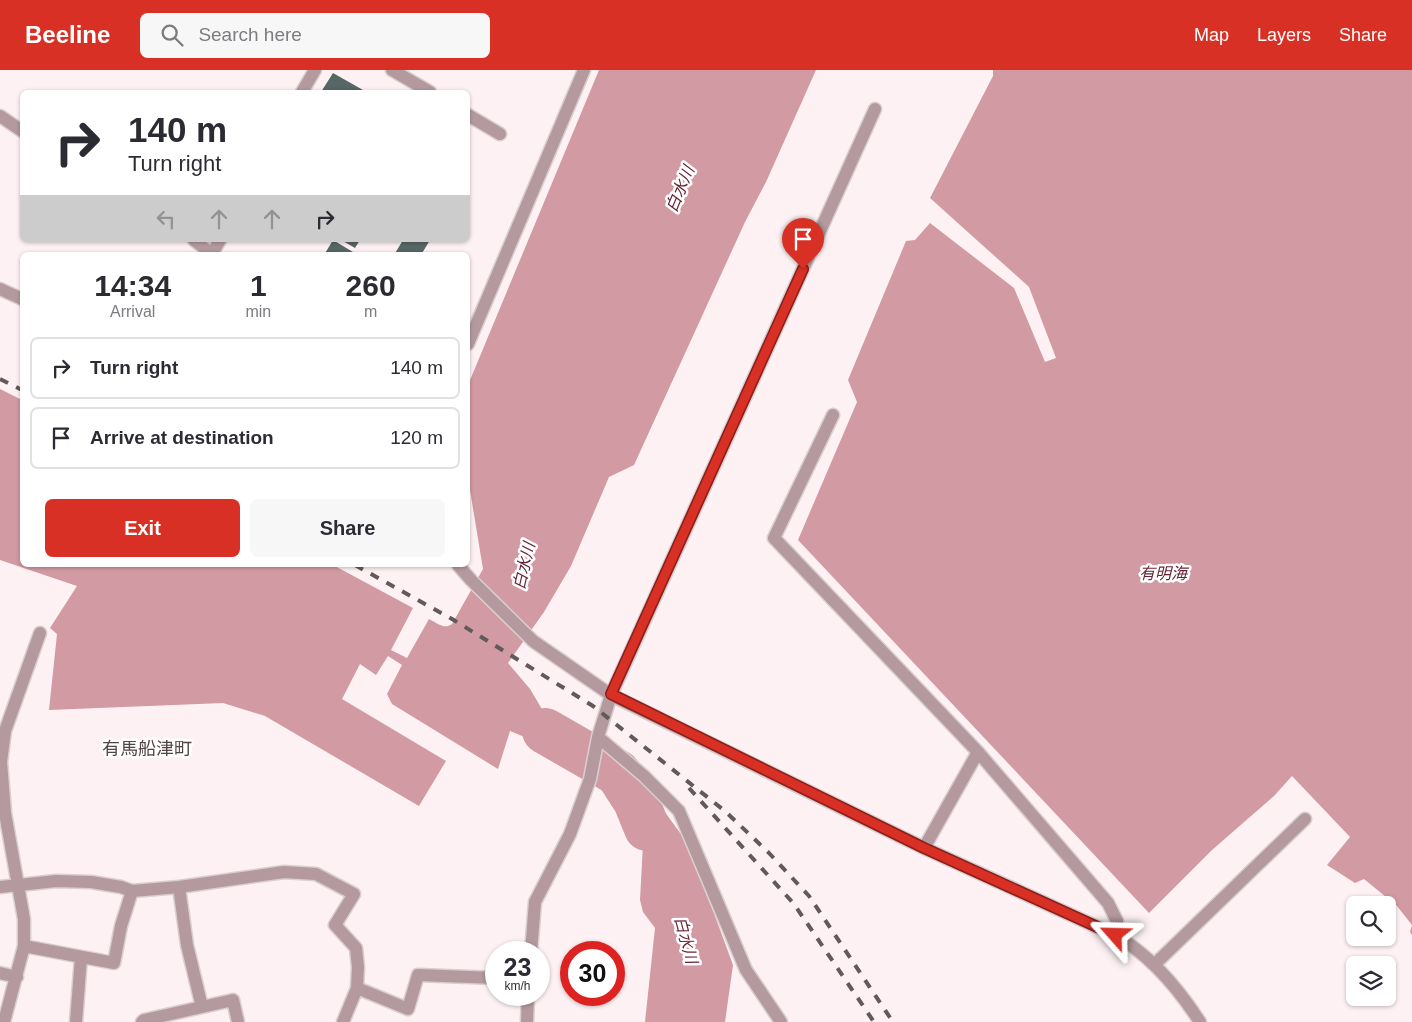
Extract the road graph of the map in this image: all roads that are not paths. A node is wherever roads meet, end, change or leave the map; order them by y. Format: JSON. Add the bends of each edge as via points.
{"nodes":[{"id":1,"x":315,"y":70,"type":"edge"},
{"id":2,"x":392,"y":70,"type":"edge"},
{"id":3,"x":584,"y":70,"type":"edge"},
{"id":4,"x":303,"y":90,"type":"edge"},
{"id":5,"x":427,"y":90,"type":"edge"},
{"id":6,"x":875,"y":109,"type":"dead end"},
{"id":7,"x":0,"y":116,"type":"edge"},
{"id":8,"x":470,"y":116,"type":"edge"},
{"id":9,"x":20,"y":130,"type":"edge"},
{"id":10,"x":500,"y":134,"type":"dead end"},
{"id":11,"x":197,"y":242,"type":"edge"},
{"id":12,"x":210,"y":252,"type":"edge"},
{"id":13,"x":0,"y":289,"type":"edge"},
{"id":14,"x":20,"y":297,"type":"edge"},
{"id":15,"x":470,"y":339,"type":"edge"},
{"id":16,"x":833,"y":415,"type":"dead end"},
{"id":17,"x":460,"y":567,"type":"edge"},
{"id":18,"x":40,"y":633,"type":"dead end"},
{"id":19,"x":611,"y":694,"type":"junction"},
{"id":20,"x":2,"y":730,"type":"edge"},
{"id":21,"x":598,"y":740,"type":"junction"},
{"id":22,"x":978,"y":752,"type":"junction"},
{"id":23,"x":1305,"y":819,"type":"dead end"},
{"id":24,"x":4,"y":830,"type":"edge"},
{"id":25,"x":924,"y":848,"type":"junction"},
{"id":26,"x":19,"y":886,"type":"junction"},
{"id":27,"x":0,"y":887,"type":"edge"},
{"id":28,"x":179,"y":888,"type":"junction"},
{"id":29,"x":132,"y":891,"type":"junction"},
{"id":30,"x":1115,"y":935,"type":"junction"},
{"id":31,"x":532,"y":941,"type":"edge"},
{"id":32,"x":24,"y":946,"type":"junction"},
{"id":33,"x":81,"y":957,"type":"junction"},
{"id":34,"x":1154,"y":964,"type":"junction"},
{"id":35,"x":0,"y":973,"type":"edge"},
{"id":36,"x":17,"y":977,"type":"junction"},
{"id":37,"x":485,"y":978,"type":"edge"},
{"id":38,"x":356,"y":988,"type":"junction"},
{"id":39,"x":528,"y":1006,"type":"edge"},
{"id":40,"x":202,"y":1007,"type":"junction"},
{"id":41,"x":4,"y":1022,"type":"edge"},
{"id":42,"x":76,"y":1022,"type":"edge"},
{"id":43,"x":142,"y":1022,"type":"edge"},
{"id":44,"x":238,"y":1022,"type":"edge"},
{"id":45,"x":344,"y":1022,"type":"edge"},
{"id":46,"x":527,"y":1022,"type":"edge"},
{"id":47,"x":781,"y":1022,"type":"edge"},
{"id":48,"x":1200,"y":1022,"type":"edge"}],
"edges":[{"from":1,"to":4,"type":"street"},
{"from":2,"to":5,"type":"street"},
{"from":3,"to":15,"type":"street"},
{"from":6,"to":19,"type":"street"},
{"from":7,"to":9,"type":"street"},
{"from":8,"to":10,"type":"street"},
{"from":11,"to":12,"type":"street"},
{"from":13,"to":14,"type":"street"},
{"from":16,"to":22,"type":"street","via":[[774,538]]},
{"from":17,"to":19,"type":"street","via":[[533,641]]},
{"from":18,"to":20,"type":"street"},
{"from":19,"to":21,"type":"street"},
{"from":19,"to":25,"type":"street"},
{"from":20,"to":24,"type":"street"},
{"from":21,"to":31,"type":"street","via":[[590,779],[570,834],[535,902]]},
{"from":21,"to":47,"type":"street","via":[[644,776],[679,811],[746,970]]},
{"from":22,"to":25,"type":"street"},
{"from":22,"to":30,"type":"street","via":[[1108,903],[1116,921]]},
{"from":23,"to":34,"type":"street"},
{"from":24,"to":26,"type":"street"},
{"from":25,"to":30,"type":"street"},
{"from":26,"to":27,"type":"street"},
{"from":26,"to":29,"type":"street","via":[[56,881],[91,882]]},
{"from":26,"to":32,"type":"street"},
{"from":28,"to":29,"type":"street"},
{"from":28,"to":38,"type":"street","via":[[284,872],[316,874],[354,894],[335,925],[356,948]]},
{"from":28,"to":40,"type":"street","via":[[187,945]]},
{"from":29,"to":33,"type":"street","via":[[114,963]]},
{"from":30,"to":34,"type":"street"},
{"from":32,"to":33,"type":"street"},
{"from":32,"to":36,"type":"street"},
{"from":33,"to":42,"type":"street"},
{"from":34,"to":48,"type":"street"},
{"from":35,"to":36,"type":"street"},
{"from":36,"to":41,"type":"street"},
{"from":37,"to":38,"type":"street","via":[[418,976],[408,1009]]},
{"from":38,"to":45,"type":"street"},
{"from":39,"to":46,"type":"street"},
{"from":40,"to":43,"type":"street"},
{"from":40,"to":44,"type":"street","via":[[233,1000]]}]}
